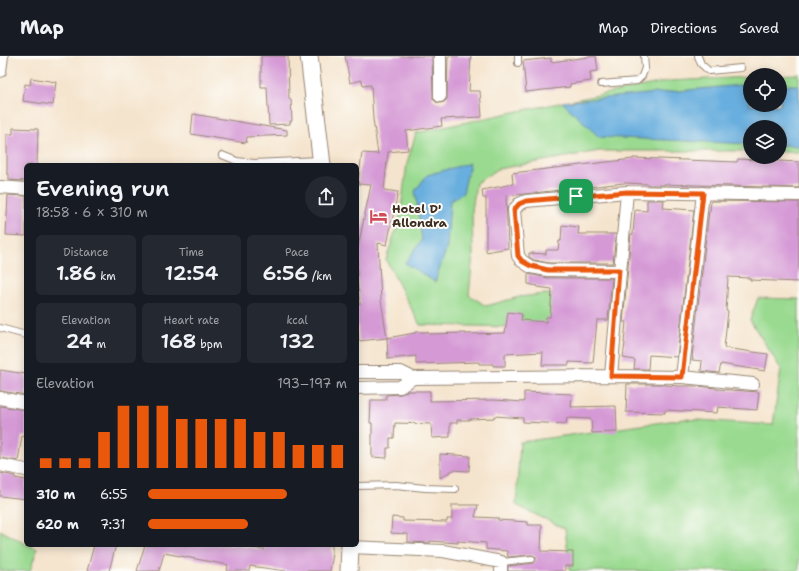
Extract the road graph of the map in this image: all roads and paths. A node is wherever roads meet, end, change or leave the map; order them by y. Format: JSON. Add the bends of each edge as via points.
{"nodes":[{"id":1,"x":2,"y":56,"type":"edge"},
{"id":2,"x":309,"y":56,"type":"edge"},
{"id":3,"x":440,"y":56,"type":"edge"},
{"id":4,"x":644,"y":56,"type":"edge"},
{"id":5,"x":698,"y":56,"type":"edge"},
{"id":6,"x":741,"y":68,"type":"dead end"},
{"id":7,"x":0,"y":71,"type":"edge"},
{"id":8,"x":601,"y":84,"type":"dead end"},
{"id":9,"x":440,"y":96,"type":"dead end"},
{"id":10,"x":222,"y":155,"type":"dead end"},
{"id":11,"x":321,"y":163,"type":"edge"},
{"id":12,"x":24,"y":189,"type":"edge"},
{"id":13,"x":0,"y":190,"type":"edge"},
{"id":14,"x":627,"y":192,"type":"junction"},
{"id":15,"x":703,"y":193,"type":"junction"},
{"id":16,"x":799,"y":195,"type":"edge"},
{"id":17,"x":619,"y":270,"type":"junction"},
{"id":18,"x":0,"y":328,"type":"edge"},
{"id":19,"x":24,"y":335,"type":"edge"},
{"id":20,"x":359,"y":372,"type":"edge"},
{"id":21,"x":611,"y":376,"type":"junction"},
{"id":22,"x":682,"y":377,"type":"junction"},
{"id":23,"x":413,"y":378,"type":"junction"},
{"id":24,"x":753,"y":384,"type":"dead end"},
{"id":25,"x":359,"y":388,"type":"edge"},
{"id":26,"x":0,"y":398,"type":"edge"},
{"id":27,"x":24,"y":403,"type":"edge"},
{"id":28,"x":0,"y":465,"type":"edge"},
{"id":29,"x":24,"y":470,"type":"edge"},
{"id":30,"x":359,"y":486,"type":"edge"},
{"id":31,"x":455,"y":489,"type":"dead end"},
{"id":32,"x":359,"y":546,"type":"edge"},
{"id":33,"x":350,"y":547,"type":"edge"},
{"id":34,"x":532,"y":559,"type":"dead end"},
{"id":35,"x":501,"y":567,"type":"edge"},
{"id":36,"x":349,"y":571,"type":"edge"}],
"edges":[{"from":1,"to":7,"type":"street"},
{"from":2,"to":11,"type":"main road"},
{"from":3,"to":9,"type":"street"},
{"from":4,"to":8,"type":"lane","via":[[645,68],[637,81]]},
{"from":5,"to":6,"type":"lane","via":[[701,64],[709,71]]},
{"from":10,"to":11,"type":"lane","via":[[237,161],[254,163]]},
{"from":12,"to":13,"type":"street"},
{"from":14,"to":15,"type":"street"},
{"from":14,"to":17,"type":"street"},
{"from":14,"to":17,"type":"street","via":[[526,201],[514,210],[518,256],[526,264],[548,270]]},
{"from":15,"to":16,"type":"street"},
{"from":15,"to":22,"type":"street"},
{"from":17,"to":21,"type":"street"},
{"from":18,"to":19,"type":"lane"},
{"from":20,"to":23,"type":"street","via":[[401,372]]},
{"from":21,"to":22,"type":"street"},
{"from":21,"to":23,"type":"street"},
{"from":22,"to":24,"type":"street"},
{"from":23,"to":25,"type":"street","via":[[400,387]]},
{"from":26,"to":27,"type":"street"},
{"from":28,"to":29,"type":"street"},
{"from":30,"to":31,"type":"lane","via":[[396,485]]},
{"from":32,"to":35,"type":"street","via":[[443,551]]},
{"from":33,"to":36,"type":"main road"},
{"from":34,"to":35,"type":"lane"}]}
